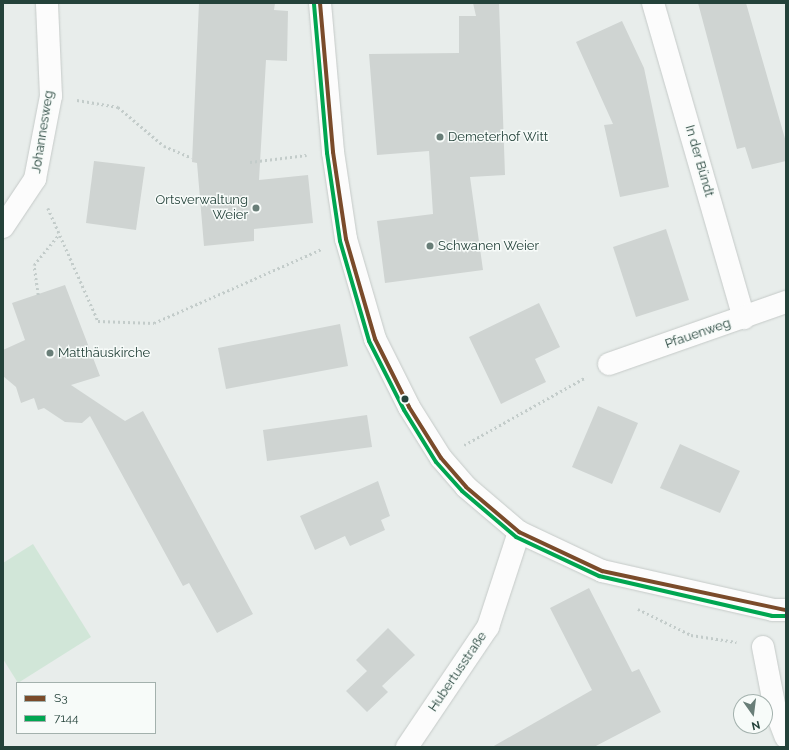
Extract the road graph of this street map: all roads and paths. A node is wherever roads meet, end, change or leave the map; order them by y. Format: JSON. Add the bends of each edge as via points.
{"nodes":[{"id":1,"x":47,"y":3,"type":"edge"},
{"id":2,"x":320,"y":3,"type":"edge"},
{"id":3,"x":653,"y":3,"type":"edge"},
{"id":4,"x":51,"y":96,"type":"junction"},
{"id":5,"x":333,"y":152,"type":"junction"},
{"id":6,"x":192,"y":158,"type":"dead end"},
{"id":7,"x":250,"y":162,"type":"dead end"},
{"id":8,"x":35,"y":179,"type":"junction"},
{"id":9,"x":3,"y":227,"type":"edge"},
{"id":10,"x":59,"y":234,"type":"junction"},
{"id":11,"x":346,"y":239,"type":"junction"},
{"id":12,"x":38,"y":295,"type":"dead end"},
{"id":13,"x":786,"y":302,"type":"edge"},
{"id":14,"x":744,"y":318,"type":"junction"},
{"id":15,"x":609,"y":364,"type":"joint"},
{"id":16,"x":441,"y":458,"type":"junction"},
{"id":17,"x":518,"y":532,"type":"junction"},
{"id":18,"x":634,"y":607,"type":"dead end"},
{"id":19,"x":786,"y":610,"type":"edge"},
{"id":20,"x":763,"y":647,"type":"joint"},
{"id":21,"x":786,"y":737,"type":"edge"},
{"id":22,"x":407,"y":747,"type":"edge"}],
"edges":[{"from":1,"to":4,"type":"street","name":"Johannesweg"},
{"from":2,"to":5,"type":"street"},
{"from":3,"to":14,"type":"street","name":"In der Bündt"},
{"from":4,"to":6,"type":"path","via":[[118,107],[164,146]]},
{"from":4,"to":8,"type":"street","name":"Johannesweg"},
{"from":5,"to":7,"type":"path"},
{"from":5,"to":11,"type":"street"},
{"from":8,"to":9,"type":"street","name":"Johannesweg"},
{"from":8,"to":10,"type":"path"},
{"from":10,"to":11,"type":"path","via":[[98,321],[154,323]]},
{"from":10,"to":12,"type":"path","via":[[34,265]]},
{"from":11,"to":16,"type":"street","via":[[375,339],[409,407]]},
{"from":13,"to":14,"type":"street","name":"Pfauenweg"},
{"from":14,"to":15,"type":"street","name":"Pfauenweg"},
{"from":15,"to":16,"type":"path"},
{"from":16,"to":17,"type":"street","via":[[466,487]]},
{"from":17,"to":19,"type":"street","via":[[602,571],[774,610]]},
{"from":17,"to":22,"type":"street","name":"Hubertusstraße","via":[[488,627]]},
{"from":18,"to":20,"type":"path","via":[[691,635]]},
{"from":20,"to":21,"type":"street","via":[[775,709]]}]}
